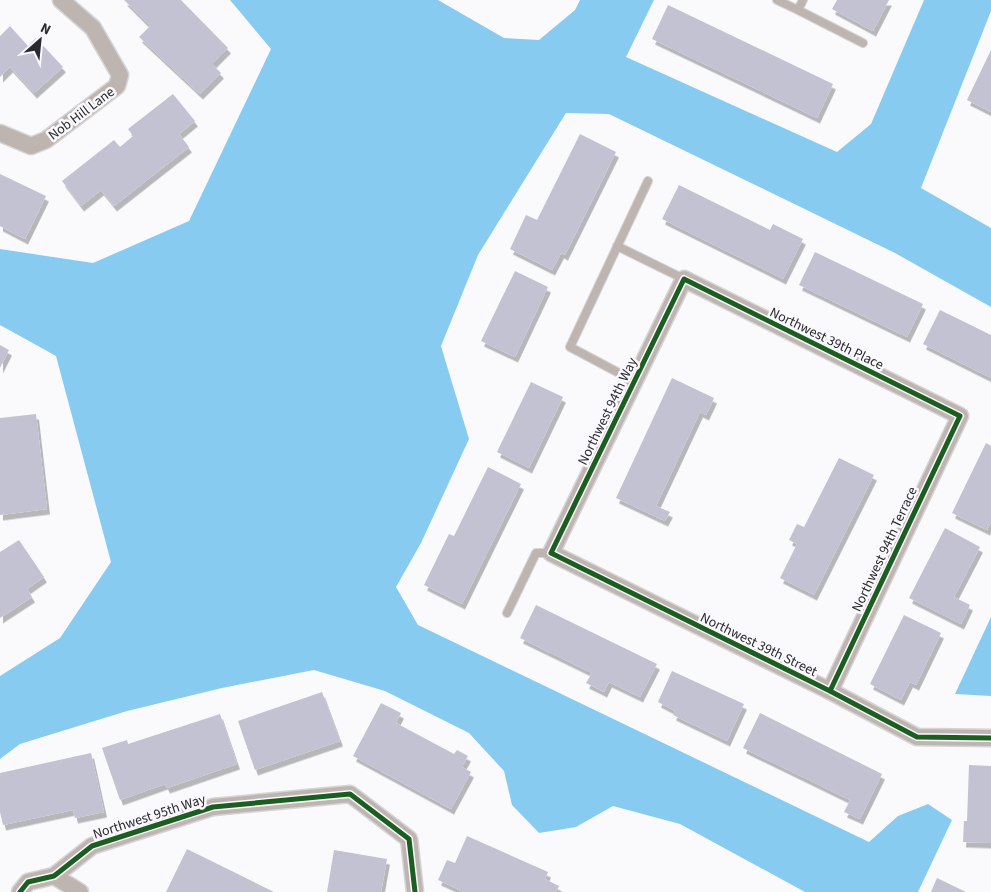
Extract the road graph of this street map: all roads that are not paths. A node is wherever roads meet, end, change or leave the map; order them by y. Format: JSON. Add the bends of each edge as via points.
{"nodes":[{"id":1,"x":61,"y":0,"type":"edge"},
{"id":2,"x":777,"y":0,"type":"edge"},
{"id":3,"x":803,"y":0,"type":"edge"},
{"id":4,"x":798,"y":10,"type":"junction"},
{"id":5,"x":863,"y":43,"type":"dead end"},
{"id":6,"x":0,"y":133,"type":"edge"},
{"id":7,"x":648,"y":181,"type":"dead end"},
{"id":8,"x":617,"y":246,"type":"junction"},
{"id":9,"x":684,"y":279,"type":"junction"},
{"id":10,"x":634,"y":381,"type":"junction"},
{"id":11,"x":960,"y":416,"type":"joint"},
{"id":12,"x":551,"y":553,"type":"junction"},
{"id":13,"x":507,"y":613,"type":"dead end"},
{"id":14,"x":830,"y":691,"type":"junction"},
{"id":15,"x":991,"y":738,"type":"edge"},
{"id":16,"x":54,"y":876,"type":"junction"},
{"id":17,"x":20,"y":892,"type":"edge"},
{"id":18,"x":80,"y":892,"type":"edge"},
{"id":19,"x":415,"y":892,"type":"edge"}],
"edges":[{"from":1,"to":6,"type":"street","name":"Nob Hill Lane","via":[[93,28],[120,75],[118,86],[46,140],[31,146]]},
{"from":2,"to":4,"type":"lane"},
{"from":3,"to":4,"type":"lane"},
{"from":4,"to":5,"type":"lane"},
{"from":7,"to":8,"type":"lane"},
{"from":8,"to":9,"type":"lane"},
{"from":8,"to":10,"type":"lane","via":[[570,347]]},
{"from":9,"to":10,"type":"street","name":"Northwest 94th Way"},
{"from":9,"to":11,"type":"street","name":"Northwest 39th Place"},
{"from":10,"to":12,"type":"street","name":"Northwest 94th Way"},
{"from":11,"to":14,"type":"street","name":"Northwest 94th Terrace"},
{"from":12,"to":13,"type":"lane","via":[[536,553]]},
{"from":12,"to":14,"type":"street","name":"Northwest 39th Street"},
{"from":14,"to":15,"type":"street","name":"Northwest 39th Street","via":[[917,737]]},
{"from":16,"to":17,"type":"street","via":[[28,882]]},
{"from":16,"to":18,"type":"street"},
{"from":16,"to":19,"type":"street","name":"Northwest 95th Way","via":[[92,846],[213,807],[350,794],[409,839]]}]}
